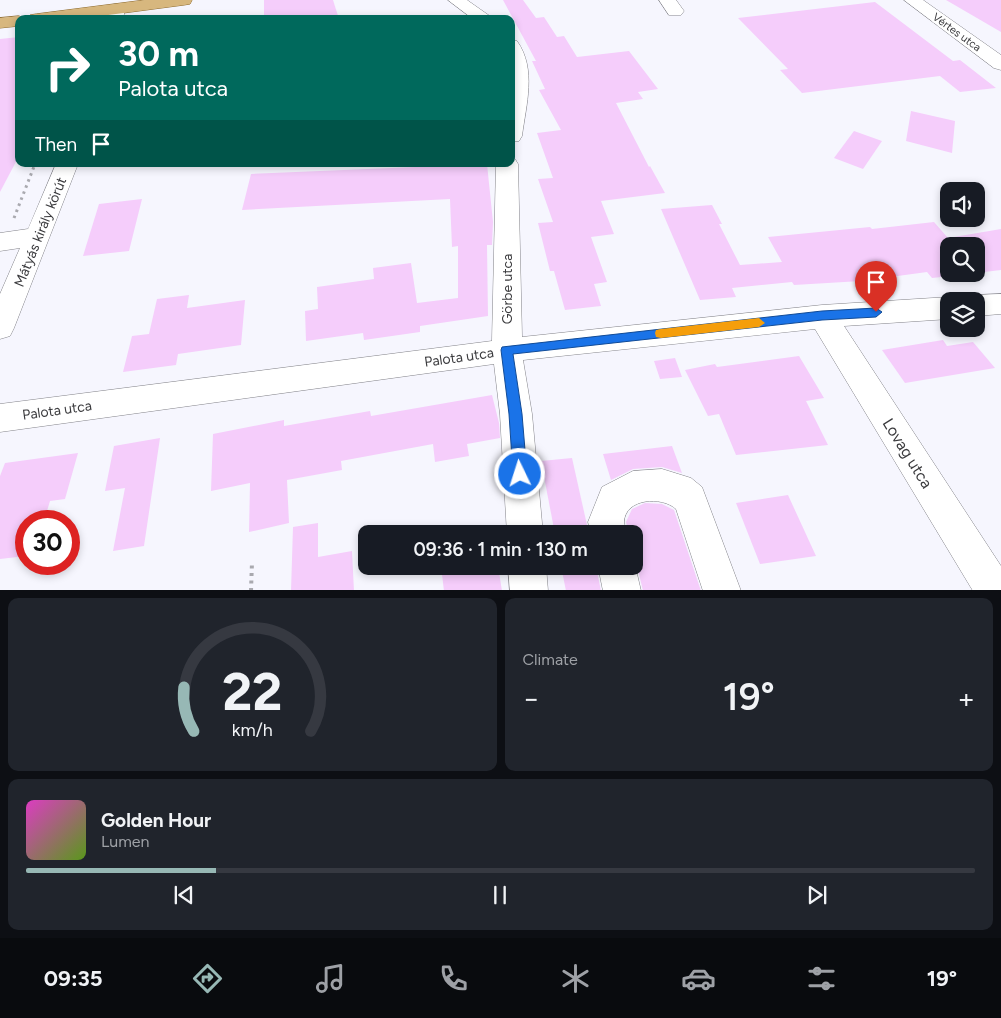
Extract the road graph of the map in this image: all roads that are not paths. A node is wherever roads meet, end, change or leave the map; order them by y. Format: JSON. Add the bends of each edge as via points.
{"nodes":[{"id":1,"x":184,"y":0,"type":"edge"},
{"id":2,"x":456,"y":0,"type":"edge"},
{"id":3,"x":912,"y":0,"type":"edge"},
{"id":4,"x":115,"y":14,"type":"edge"},
{"id":5,"x":99,"y":15,"type":"edge"},
{"id":6,"x":479,"y":15,"type":"edge"},
{"id":7,"x":15,"y":21,"type":"edge"},
{"id":8,"x":0,"y":23,"type":"edge"},
{"id":9,"x":515,"y":52,"type":"edge"},
{"id":10,"x":1001,"y":64,"type":"edge"},
{"id":11,"x":515,"y":107,"type":"edge"},
{"id":12,"x":66,"y":167,"type":"edge"},
{"id":13,"x":507,"y":167,"type":"edge"},
{"id":14,"x":39,"y":236,"type":"junction"},
{"id":15,"x":2,"y":242,"type":"edge"},
{"id":16,"x":1001,"y":304,"type":"edge"},
{"id":17,"x":985,"y":305,"type":"edge"},
{"id":18,"x":940,"y":309,"type":"edge"},
{"id":19,"x":822,"y":316,"type":"junction"},
{"id":20,"x":0,"y":328,"type":"edge"},
{"id":21,"x":507,"y":350,"type":"junction"},
{"id":22,"x":0,"y":418,"type":"edge"},
{"id":23,"x":524,"y":525,"type":"edge"},
{"id":24,"x":607,"y":525,"type":"edge"},
{"id":25,"x":528,"y":575,"type":"edge"},
{"id":26,"x":619,"y":575,"type":"edge"},
{"id":27,"x":529,"y":590,"type":"edge"},
{"id":28,"x":622,"y":590,"type":"edge"},
{"id":29,"x":722,"y":590,"type":"edge"},
{"id":30,"x":995,"y":590,"type":"edge"}],
"edges":[{"from":1,"to":4,"type":"main road"},
{"from":2,"to":6,"type":"street"},
{"from":3,"to":10,"type":"street","name":"Vértes utca"},
{"from":4,"to":5,"type":"main road"},
{"from":7,"to":8,"type":"main road"},
{"from":9,"to":11,"type":"street","via":[[519,78]]},
{"from":12,"to":14,"type":"street","name":"Mátyás király körút"},
{"from":13,"to":21,"type":"street","name":"Görbe utca"},
{"from":14,"to":15,"type":"street"},
{"from":14,"to":20,"type":"street","name":"Mátyás király körút"},
{"from":16,"to":17,"type":"street"},
{"from":18,"to":19,"type":"street","name":"Palota utca"},
{"from":19,"to":21,"type":"street","name":"Palota utca"},
{"from":19,"to":30,"type":"street","name":"Lovag utca"},
{"from":21,"to":22,"type":"street","name":"Palota utca"},
{"from":21,"to":23,"type":"street","name":"Görbe utca","via":[[516,414]]},
{"from":24,"to":29,"type":"street","via":[[614,499],[634,487],[662,485],[679,489],[690,499],[698,516]]},
{"from":25,"to":27,"type":"street"},
{"from":26,"to":28,"type":"street"}]}
